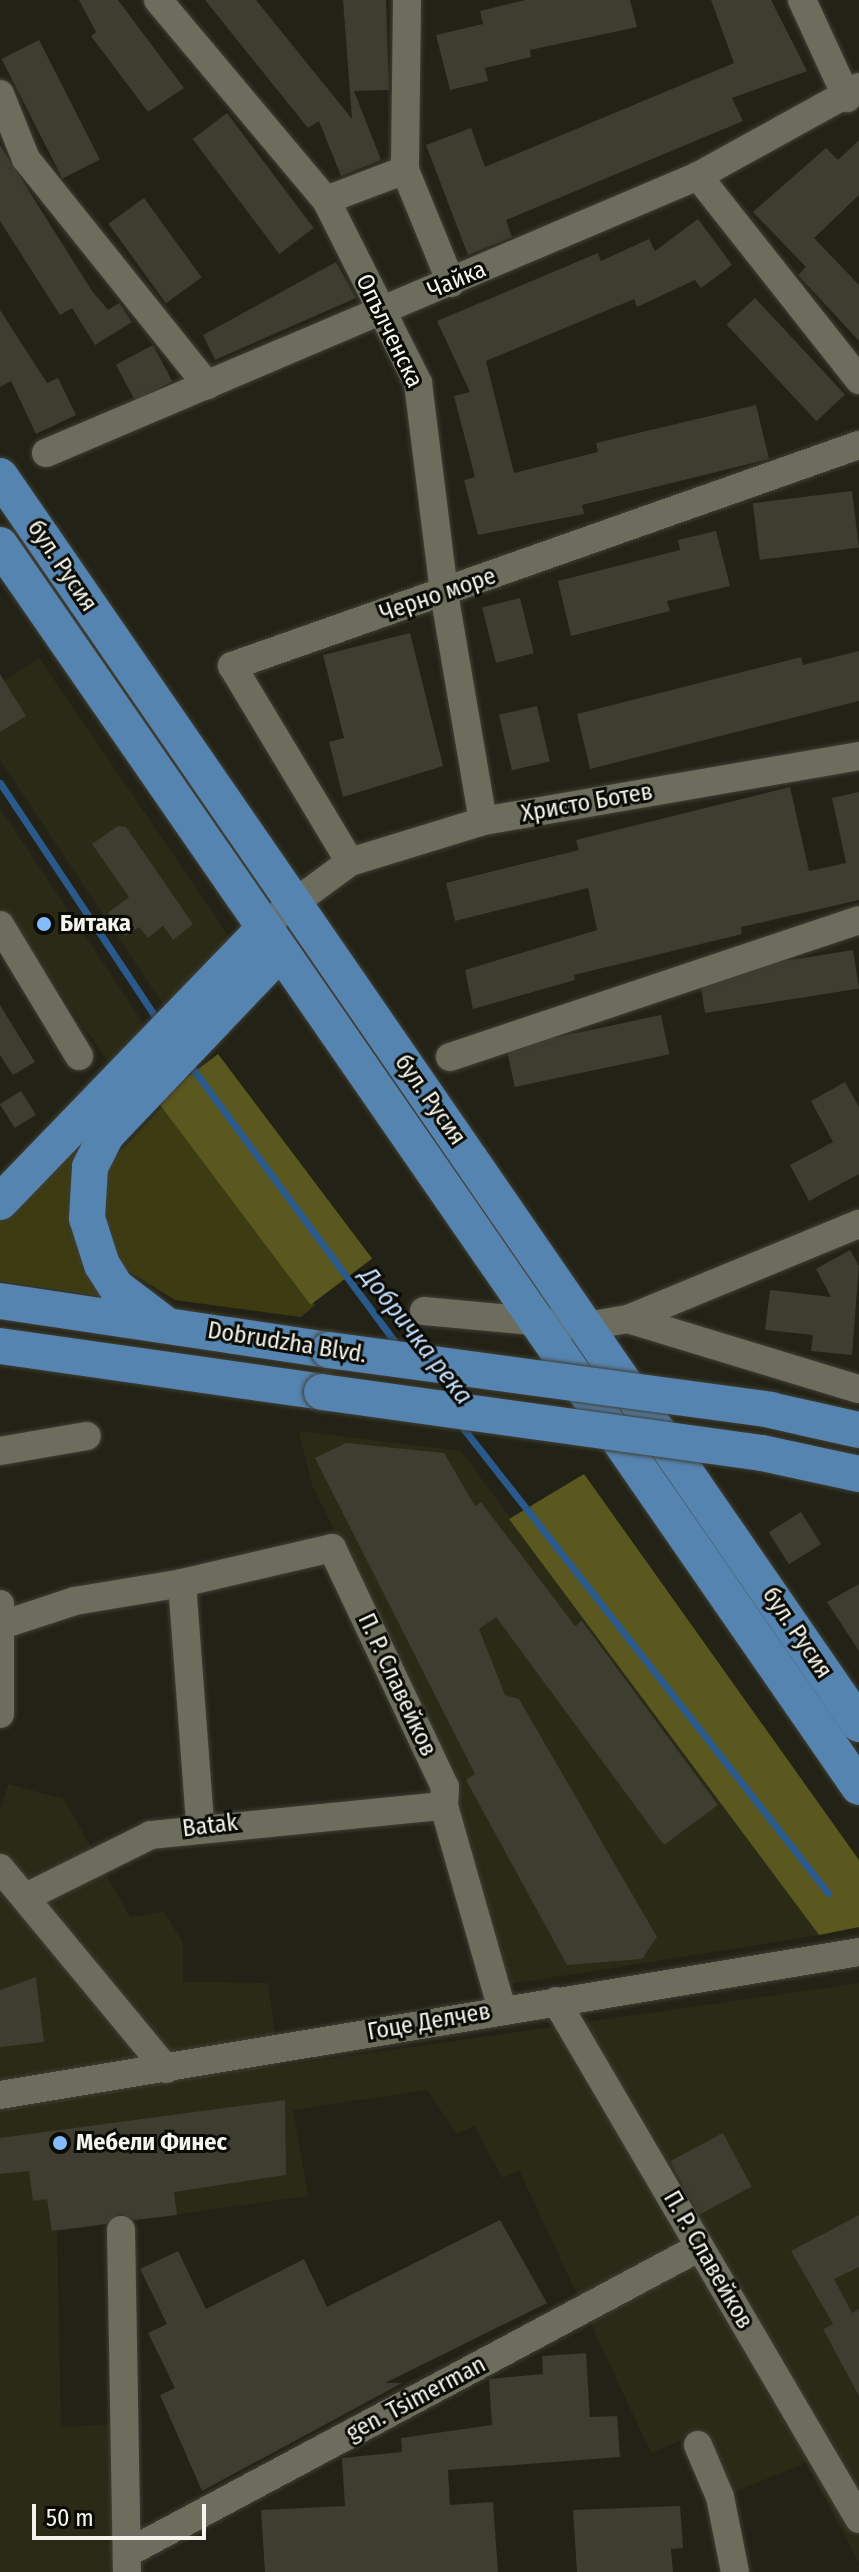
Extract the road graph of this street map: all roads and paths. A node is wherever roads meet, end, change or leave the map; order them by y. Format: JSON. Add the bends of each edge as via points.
{"nodes":[{"id":1,"x":158,"y":0,"type":"edge"},
{"id":2,"x":802,"y":0,"type":"edge"},
{"id":3,"x":412,"y":2,"type":"edge"},
{"id":4,"x":853,"y":93,"type":"edge"},
{"id":5,"x":0,"y":94,"type":"edge"},
{"id":6,"x":405,"y":170,"type":"junction"},
{"id":7,"x":698,"y":176,"type":"junction"},
{"id":8,"x":326,"y":200,"type":"junction"},
{"id":9,"x":451,"y":283,"type":"junction"},
{"id":10,"x":381,"y":313,"type":"junction"},
{"id":11,"x":859,"y":380,"type":"edge"},
{"id":12,"x":207,"y":385,"type":"junction"},
{"id":13,"x":859,"y":445,"type":"edge"},
{"id":14,"x":46,"y":453,"type":"dead end"},
{"id":15,"x":0,"y":476,"type":"edge"},
{"id":16,"x":0,"y":545,"type":"edge"},
{"id":17,"x":444,"y":593,"type":"junction"},
{"id":18,"x":859,"y":756,"type":"edge"},
{"id":19,"x":483,"y":821,"type":"junction"},
{"id":20,"x":350,"y":862,"type":"junction"},
{"id":21,"x":298,"y":913,"type":"junction"},
{"id":22,"x":859,"y":920,"type":"edge"},
{"id":23,"x":0,"y":925,"type":"edge"},
{"id":24,"x":272,"y":941,"type":"junction"},
{"id":25,"x":307,"y":992,"type":"junction"},
{"id":26,"x":228,"y":1004,"type":"junction"},
{"id":27,"x":188,"y":1027,"type":"junction"},
{"id":28,"x":79,"y":1056,"type":"dead end"},
{"id":29,"x":450,"y":1057,"type":"dead end"},
{"id":30,"x":158,"y":1058,"type":"junction"},
{"id":31,"x":0,"y":1202,"type":"edge"},
{"id":32,"x":859,"y":1224,"type":"edge"},
{"id":33,"x":0,"y":1301,"type":"edge"},
{"id":34,"x":424,"y":1311,"type":"dead end"},
{"id":35,"x":628,"y":1319,"type":"junction"},
{"id":36,"x":165,"y":1324,"type":"junction"},
{"id":37,"x":540,"y":1324,"type":"junction"},
{"id":38,"x":587,"y":1326,"type":"junction"},
{"id":39,"x":0,"y":1346,"type":"edge"},
{"id":40,"x":859,"y":1389,"type":"edge"},
{"id":41,"x":859,"y":1430,"type":"edge"},
{"id":42,"x":87,"y":1436,"type":"dead end"},
{"id":43,"x":0,"y":1451,"type":"edge"},
{"id":44,"x":859,"y":1474,"type":"edge"},
{"id":45,"x":182,"y":1583,"type":"junction"},
{"id":46,"x":2,"y":1614,"type":"edge"},
{"id":47,"x":0,"y":1714,"type":"edge"},
{"id":48,"x":859,"y":1724,"type":"edge"},
{"id":49,"x":859,"y":1787,"type":"edge"},
{"id":50,"x":444,"y":1806,"type":"junction"},
{"id":51,"x":200,"y":1825,"type":"junction"},
{"id":52,"x":0,"y":1868,"type":"edge"},
{"id":53,"x":30,"y":1895,"type":"junction"},
{"id":54,"x":859,"y":1952,"type":"edge"},
{"id":55,"x":556,"y":2001,"type":"junction"},
{"id":56,"x":502,"y":2009,"type":"junction"},
{"id":57,"x":166,"y":2069,"type":"junction"},
{"id":58,"x":0,"y":2095,"type":"edge"},
{"id":59,"x":121,"y":2230,"type":"dead end"},
{"id":60,"x":700,"y":2247,"type":"junction"},
{"id":61,"x":698,"y":2445,"type":"dead end"},
{"id":62,"x":859,"y":2519,"type":"edge"},
{"id":63,"x":129,"y":2561,"type":"edge"},
{"id":64,"x":735,"y":2572,"type":"edge"}],
"edges":[{"from":1,"to":8,"type":"street","name":"Опълченска"},
{"from":2,"to":4,"type":"street"},
{"from":3,"to":6,"type":"street"},
{"from":4,"to":7,"type":"street","name":"Чайка"},
{"from":5,"to":12,"type":"street","via":[[26,159]]},
{"from":6,"to":8,"type":"street"},
{"from":6,"to":9,"type":"street"},
{"from":7,"to":9,"type":"street","name":"Чайка"},
{"from":7,"to":11,"type":"street"},
{"from":8,"to":10,"type":"street","name":"Опълченска"},
{"from":9,"to":10,"type":"street","name":"Чайка"},
{"from":10,"to":12,"type":"street","name":"Чайка"},
{"from":10,"to":17,"type":"street","name":"Опълченска","via":[[418,383]]},
{"from":12,"to":14,"type":"street","name":"Чайка"},
{"from":13,"to":17,"type":"street","name":"Черно море"},
{"from":15,"to":21,"type":"main road","name":"бул. Русия"},
{"from":16,"to":24,"type":"main road","name":"бул. Русия"},
{"from":17,"to":19,"type":"street","name":"Опълченска"},
{"from":17,"to":20,"type":"street","name":"Черно море","via":[[232,666]]},
{"from":18,"to":19,"type":"street","name":"Христо Ботев"},
{"from":19,"to":20,"type":"street","name":"Христо Ботев"},
{"from":20,"to":21,"type":"street","name":"Христо Ботев","via":[[324,881]]},
{"from":21,"to":24,"type":"street","name":"Христо Ботев"},
{"from":21,"to":38,"type":"main road","name":"бул. Русия"},
{"from":22,"to":29,"type":"street"},
{"from":23,"to":28,"type":"street"},
{"from":24,"to":25,"type":"main road","name":"бул. Русия"},
{"from":24,"to":26,"type":"main road"},
{"from":24,"to":27,"type":"main road"},
{"from":25,"to":26,"type":"main road","via":[[272,982]]},
{"from":25,"to":37,"type":"main road","name":"бул. Русия"},
{"from":26,"to":27,"type":"main road"},
{"from":27,"to":30,"type":"main road"},
{"from":30,"to":31,"type":"main road"},
{"from":30,"to":36,"type":"main road","via":[[97,1148],[85,1191],[102,1265],[116,1287]]},
{"from":32,"to":35,"type":"street"},
{"from":33,"to":36,"type":"main road","name":"Dobrudzha Blvd."},
{"from":34,"to":37,"type":"street"},
{"from":35,"to":38,"type":"street"},
{"from":35,"to":40,"type":"street"},
{"from":36,"to":41,"type":"main road","name":"Dobrudzha Blvd.","bridge":true,"via":[[770,1410]]},
{"from":37,"to":38,"type":"street"},
{"from":37,"to":49,"type":"main road","name":"бул. Русия"},
{"from":38,"to":48,"type":"main road","name":"бул. Русия"},
{"from":39,"to":44,"type":"main road","name":"Dobrudzha Blvd.","bridge":true,"via":[[762,1453]]},
{"from":42,"to":43,"type":"street"},
{"from":45,"to":46,"type":"street"},
{"from":45,"to":50,"type":"street","name":"П. Р. Славейков","via":[[332,1548],[445,1787]]},
{"from":45,"to":51,"type":"street"},
{"from":46,"to":47,"type":"street"},
{"from":50,"to":51,"type":"street","name":"Batak"},
{"from":50,"to":56,"type":"street","name":"П. Р. Славейков"},
{"from":51,"to":53,"type":"street","name":"Batak","via":[[151,1835]]},
{"from":52,"to":53,"type":"street"},
{"from":53,"to":57,"type":"street"},
{"from":54,"to":55,"type":"street","name":"Гоце Делчев"},
{"from":55,"to":56,"type":"street","name":"Гоце Делчев"},
{"from":55,"to":60,"type":"street","name":"П. Р. Славейков"},
{"from":56,"to":57,"type":"street","name":"Гоце Делчев"},
{"from":57,"to":58,"type":"street","name":"Гоце Делчев"},
{"from":59,"to":63,"type":"street"},
{"from":60,"to":62,"type":"street","name":"П. Р. Славейков"},
{"from":60,"to":63,"type":"street","name":"gen. Tsimerman"},
{"from":61,"to":64,"type":"street","via":[[720,2497]]}]}
